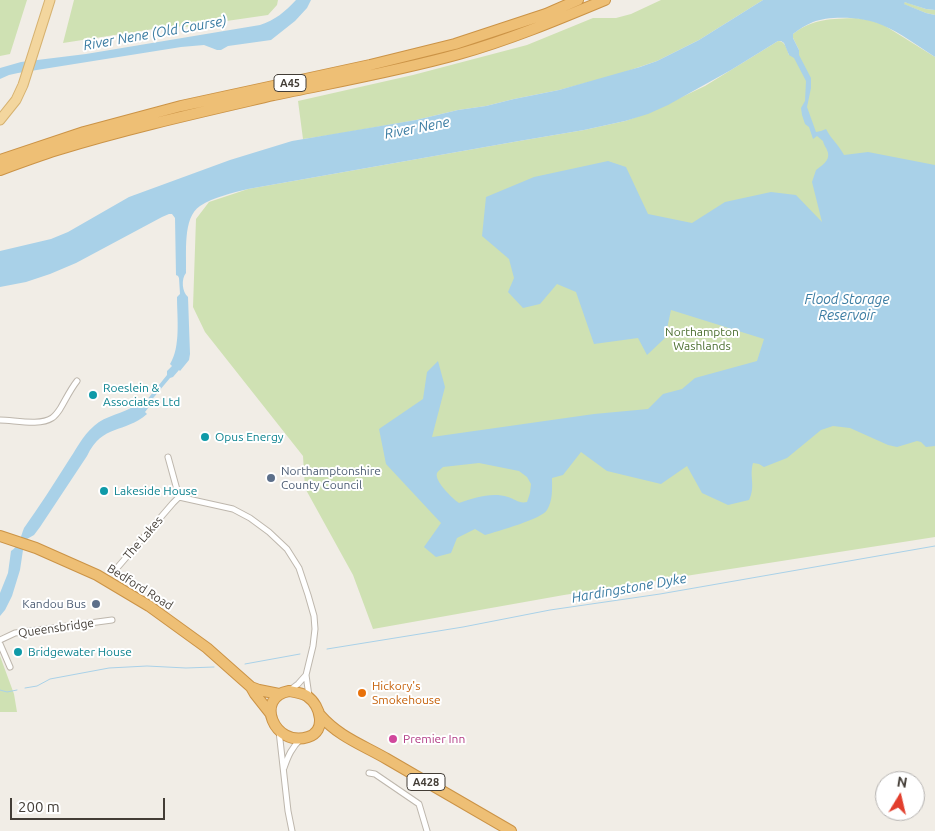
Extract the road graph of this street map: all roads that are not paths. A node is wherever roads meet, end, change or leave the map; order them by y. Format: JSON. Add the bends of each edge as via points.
{"nodes":[{"id":1,"x":50,"y":0,"type":"edge"},
{"id":2,"x":578,"y":0,"type":"edge"},
{"id":3,"x":605,"y":0,"type":"edge"},
{"id":4,"x":0,"y":120,"type":"edge"},
{"id":5,"x":0,"y":160,"type":"edge"},
{"id":6,"x":0,"y":170,"type":"edge"},
{"id":7,"x":77,"y":381,"type":"dead end"},
{"id":8,"x":0,"y":420,"type":"edge"},
{"id":9,"x":168,"y":457,"type":"dead end"},
{"id":10,"x":179,"y":497,"type":"junction"},
{"id":11,"x":0,"y":536,"type":"edge"},
{"id":12,"x":117,"y":568,"type":"dead end"},
{"id":13,"x":112,"y":620,"type":"dead end"},
{"id":14,"x":0,"y":640,"type":"edge"},
{"id":15,"x":0,"y":644,"type":"edge"},
{"id":16,"x":10,"y":667,"type":"dead end"},
{"id":17,"x":306,"y":675,"type":"junction"},
{"id":18,"x":251,"y":687,"type":"junction"},
{"id":19,"x":284,"y":692,"type":"junction"},
{"id":20,"x":309,"y":697,"type":"junction"},
{"id":21,"x":270,"y":713,"type":"junction"},
{"id":22,"x":320,"y":715,"type":"junction"},
{"id":23,"x":279,"y":731,"type":"junction"},
{"id":24,"x":314,"y":734,"type":"junction"},
{"id":25,"x":341,"y":735,"type":"junction"},
{"id":26,"x":303,"y":738,"type":"junction"},
{"id":27,"x":284,"y":771,"type":"junction"},
{"id":28,"x":369,"y":773,"type":"dead end"},
{"id":29,"x":292,"y":831,"type":"edge"},
{"id":30,"x":427,"y":831,"type":"edge"},
{"id":31,"x":511,"y":831,"type":"edge"}],
"edges":[{"from":1,"to":4,"type":"main road","via":[[23,85]]},
{"from":2,"to":5,"type":"highway","number":"A45","via":[[455,44],[181,106],[84,132]]},
{"from":3,"to":6,"type":"highway","number":"A45","via":[[459,54],[135,128]]},
{"from":7,"to":8,"type":"street","via":[[51,418],[34,422]]},
{"from":9,"to":10,"type":"street"},
{"from":10,"to":12,"type":"street","name":"The Lakes"},
{"from":10,"to":17,"type":"street","via":[[233,509],[270,532],[287,550],[299,568],[314,616],[313,646]]},
{"from":11,"to":18,"type":"highway","name":"Bedford Road","via":[[97,574],[207,648]]},
{"from":13,"to":14,"type":"street","name":"Queensbridge","via":[[15,633]]},
{"from":15,"to":16,"type":"street","name":"Queensbridge"},
{"from":17,"to":19,"type":"street"},
{"from":17,"to":20,"type":"street"},
{"from":18,"to":19,"type":"highway","name":"Bedford Road"},
{"from":18,"to":21,"type":"highway","name":"Bedford Road"},
{"from":19,"to":20,"type":"highway"},
{"from":19,"to":21,"type":"highway","via":[[274,699]]},
{"from":20,"to":22,"type":"highway"},
{"from":21,"to":23,"type":"highway"},
{"from":22,"to":24,"type":"highway","via":[[320,726]]},
{"from":22,"to":25,"type":"highway","number":"A428"},
{"from":23,"to":26,"type":"highway","via":[[290,737]]},
{"from":23,"to":27,"type":"street"},
{"from":24,"to":25,"type":"highway","number":"A428","via":[[329,732]]},
{"from":24,"to":26,"type":"highway"},
{"from":25,"to":31,"type":"highway","number":"A428"},
{"from":26,"to":27,"type":"street","via":[[292,749]]},
{"from":27,"to":29,"type":"street"},
{"from":28,"to":30,"type":"street","via":[[419,804]]}]}
